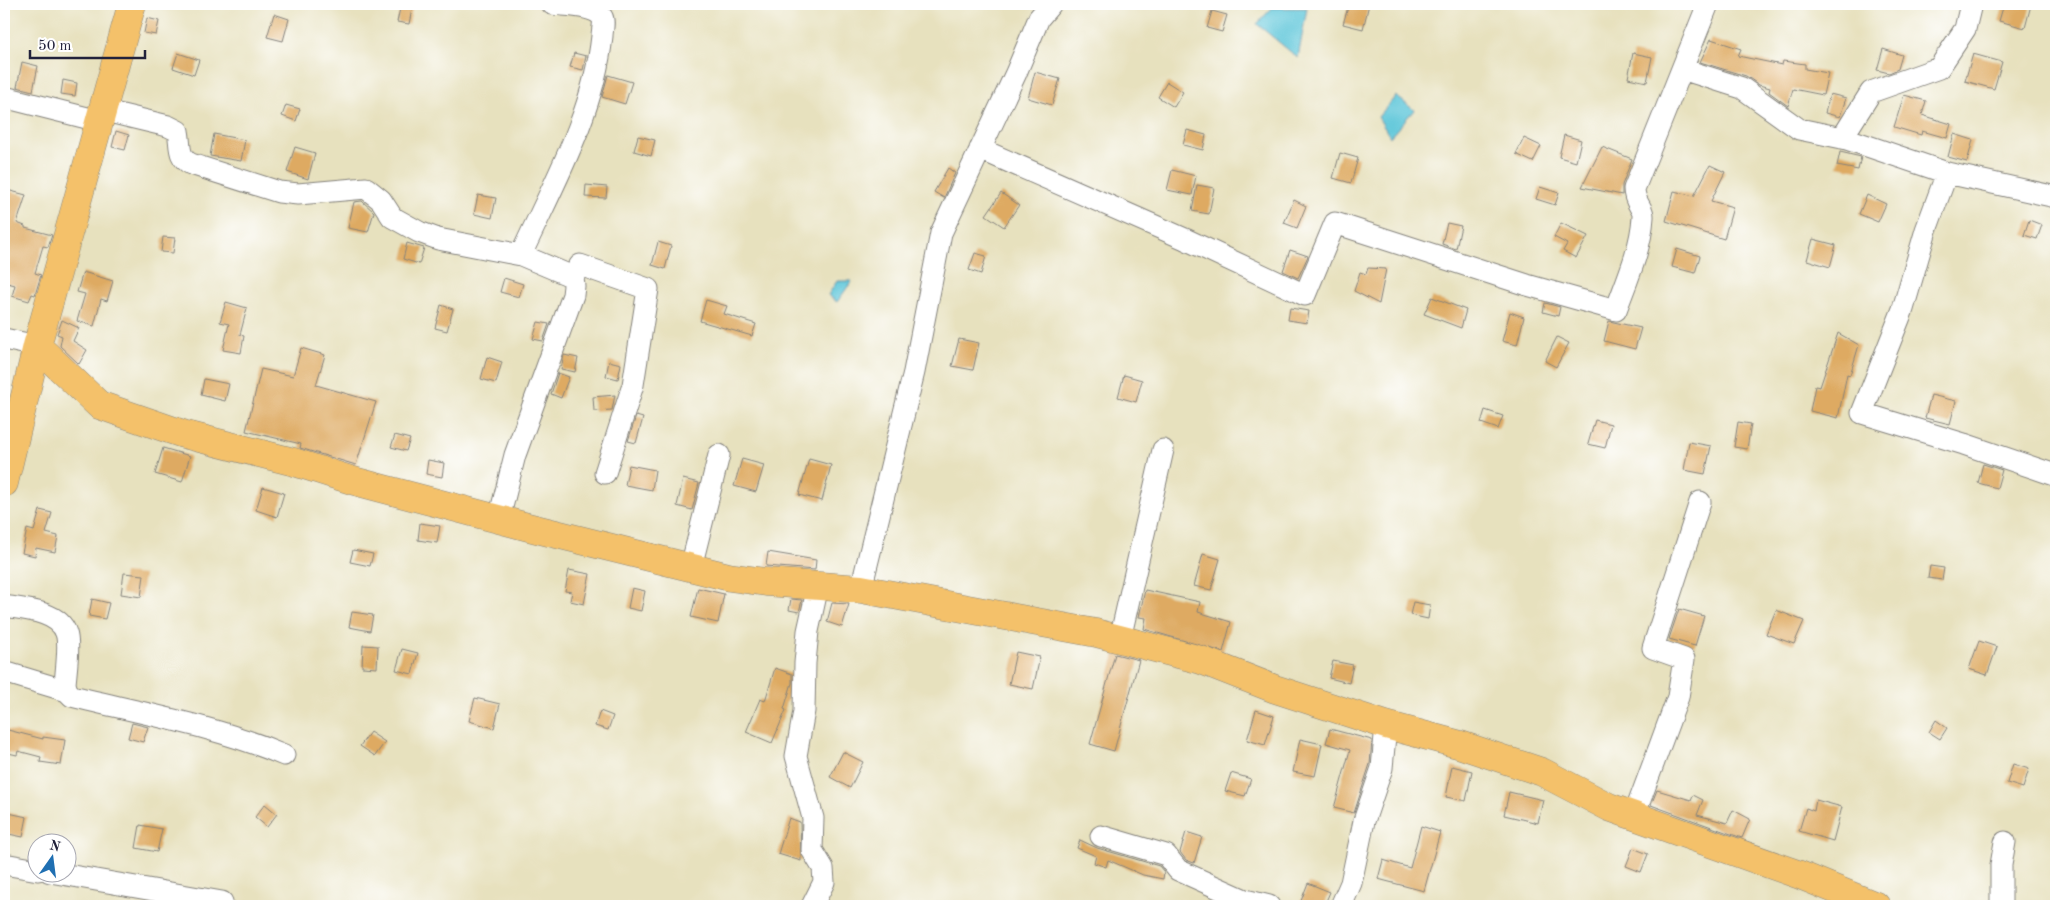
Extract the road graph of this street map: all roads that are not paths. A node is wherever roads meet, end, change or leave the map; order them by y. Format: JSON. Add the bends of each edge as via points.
{"nodes":[{"id":1,"x":132,"y":4,"type":"edge"},
{"id":2,"x":552,"y":4,"type":"edge"},
{"id":3,"x":1051,"y":4,"type":"edge"},
{"id":4,"x":1708,"y":4,"type":"edge"},
{"id":5,"x":1971,"y":4,"type":"edge"},
{"id":6,"x":1682,"y":69,"type":"junction"},
{"id":7,"x":4,"y":98,"type":"edge"},
{"id":8,"x":100,"y":116,"type":"junction"},
{"id":9,"x":1842,"y":138,"type":"junction"},
{"id":10,"x":980,"y":149,"type":"junction"},
{"id":11,"x":1946,"y":173,"type":"junction"},
{"id":12,"x":2056,"y":198,"type":"edge"},
{"id":13,"x":521,"y":255,"type":"junction"},
{"id":14,"x":573,"y":277,"type":"junction"},
{"id":15,"x":4,"y":339,"type":"edge"},
{"id":16,"x":37,"y":346,"type":"junction"},
{"id":17,"x":1163,"y":450,"type":"dead end"},
{"id":18,"x":718,"y":455,"type":"dead end"},
{"id":19,"x":605,"y":473,"type":"dead end"},
{"id":20,"x":2056,"y":473,"type":"edge"},
{"id":21,"x":4,"y":483,"type":"edge"},
{"id":22,"x":1700,"y":502,"type":"dead end"},
{"id":23,"x":499,"y":519,"type":"junction"},
{"id":24,"x":690,"y":567,"type":"junction"},
{"id":25,"x":818,"y":586,"type":"junction"},
{"id":26,"x":860,"y":588,"type":"junction"},
{"id":27,"x":4,"y":606,"type":"edge"},
{"id":28,"x":1120,"y":639,"type":"junction"},
{"id":29,"x":4,"y":672,"type":"edge"},
{"id":30,"x":67,"y":691,"type":"junction"},
{"id":31,"x":1386,"y":725,"type":"junction"},
{"id":32,"x":284,"y":754,"type":"dead end"},
{"id":33,"x":1634,"y":816,"type":"junction"},
{"id":34,"x":1100,"y":836,"type":"dead end"},
{"id":35,"x":2004,"y":842,"type":"dead end"},
{"id":36,"x":4,"y":864,"type":"edge"},
{"id":37,"x":28,"y":868,"type":"edge"},
{"id":38,"x":78,"y":877,"type":"edge"},
{"id":39,"x":222,"y":902,"type":"dead end"},
{"id":40,"x":812,"y":906,"type":"edge"},
{"id":41,"x":1269,"y":906,"type":"edge"},
{"id":42,"x":1341,"y":906,"type":"edge"},
{"id":43,"x":1876,"y":906,"type":"edge"},
{"id":44,"x":2001,"y":906,"type":"edge"}],
"edges":[{"from":1,"to":8,"type":"main road"},
{"from":2,"to":13,"type":"street","via":[[592,10],[601,15],[604,21],[600,56],[591,91],[566,158]]},
{"from":3,"to":10,"type":"street","via":[[1039,18]]},
{"from":4,"to":6,"type":"street"},
{"from":5,"to":9,"type":"street","via":[[1966,29],[1940,68],[1871,92]]},
{"from":6,"to":9,"type":"street","via":[[1742,88],[1799,128]]},
{"from":6,"to":10,"type":"street","via":[[1634,189],[1634,199],[1644,214],[1641,240],[1616,310],[1335,223],[1304,295]]},
{"from":7,"to":8,"type":"street"},
{"from":8,"to":13,"type":"street","via":[[168,126],[178,131],[180,154],[191,164],[279,192],[298,194],[366,188],[381,200],[392,217],[419,232],[438,239]]},
{"from":8,"to":16,"type":"main road"},
{"from":9,"to":11,"type":"street"},
{"from":10,"to":26,"type":"street","via":[[940,233],[914,372]]},
{"from":11,"to":12,"type":"street"},
{"from":11,"to":20,"type":"street","via":[[1903,309],[1862,413]]},
{"from":13,"to":14,"type":"street"},
{"from":14,"to":19,"type":"street","via":[[580,265],[648,289],[633,385]]},
{"from":14,"to":23,"type":"street","via":[[572,295],[515,454]]},
{"from":15,"to":16,"type":"street"},
{"from":16,"to":21,"type":"main road"},
{"from":16,"to":23,"type":"main road","via":[[99,404],[120,413],[183,434]]},
{"from":17,"to":28,"type":"street"},
{"from":18,"to":24,"type":"street"},
{"from":22,"to":33,"type":"street","via":[[1653,648],[1684,659],[1678,697]]},
{"from":23,"to":24,"type":"main road"},
{"from":24,"to":25,"type":"main road","via":[[729,577]]},
{"from":25,"to":26,"type":"main road"},
{"from":25,"to":40,"type":"street","via":[[808,631],[804,711],[796,756],[813,818],[812,850],[823,868],[824,882]]},
{"from":26,"to":28,"type":"main road"},
{"from":27,"to":30,"type":"street","via":[[49,616],[61,622],[67,634]]},
{"from":28,"to":31,"type":"main road","via":[[1201,660],[1275,689]]},
{"from":29,"to":30,"type":"street"},
{"from":30,"to":32,"type":"street","via":[[72,696],[167,717]]},
{"from":31,"to":33,"type":"main road","via":[[1542,772],[1609,807]]},
{"from":31,"to":42,"type":"street","via":[[1382,768],[1364,821],[1351,883]]},
{"from":33,"to":43,"type":"main road","via":[[1800,875]]},
{"from":34,"to":41,"type":"street","via":[[1166,855],[1178,870],[1245,900]]},
{"from":35,"to":44,"type":"street"},
{"from":36,"to":37,"type":"street"},
{"from":38,"to":39,"type":"street"}]}
